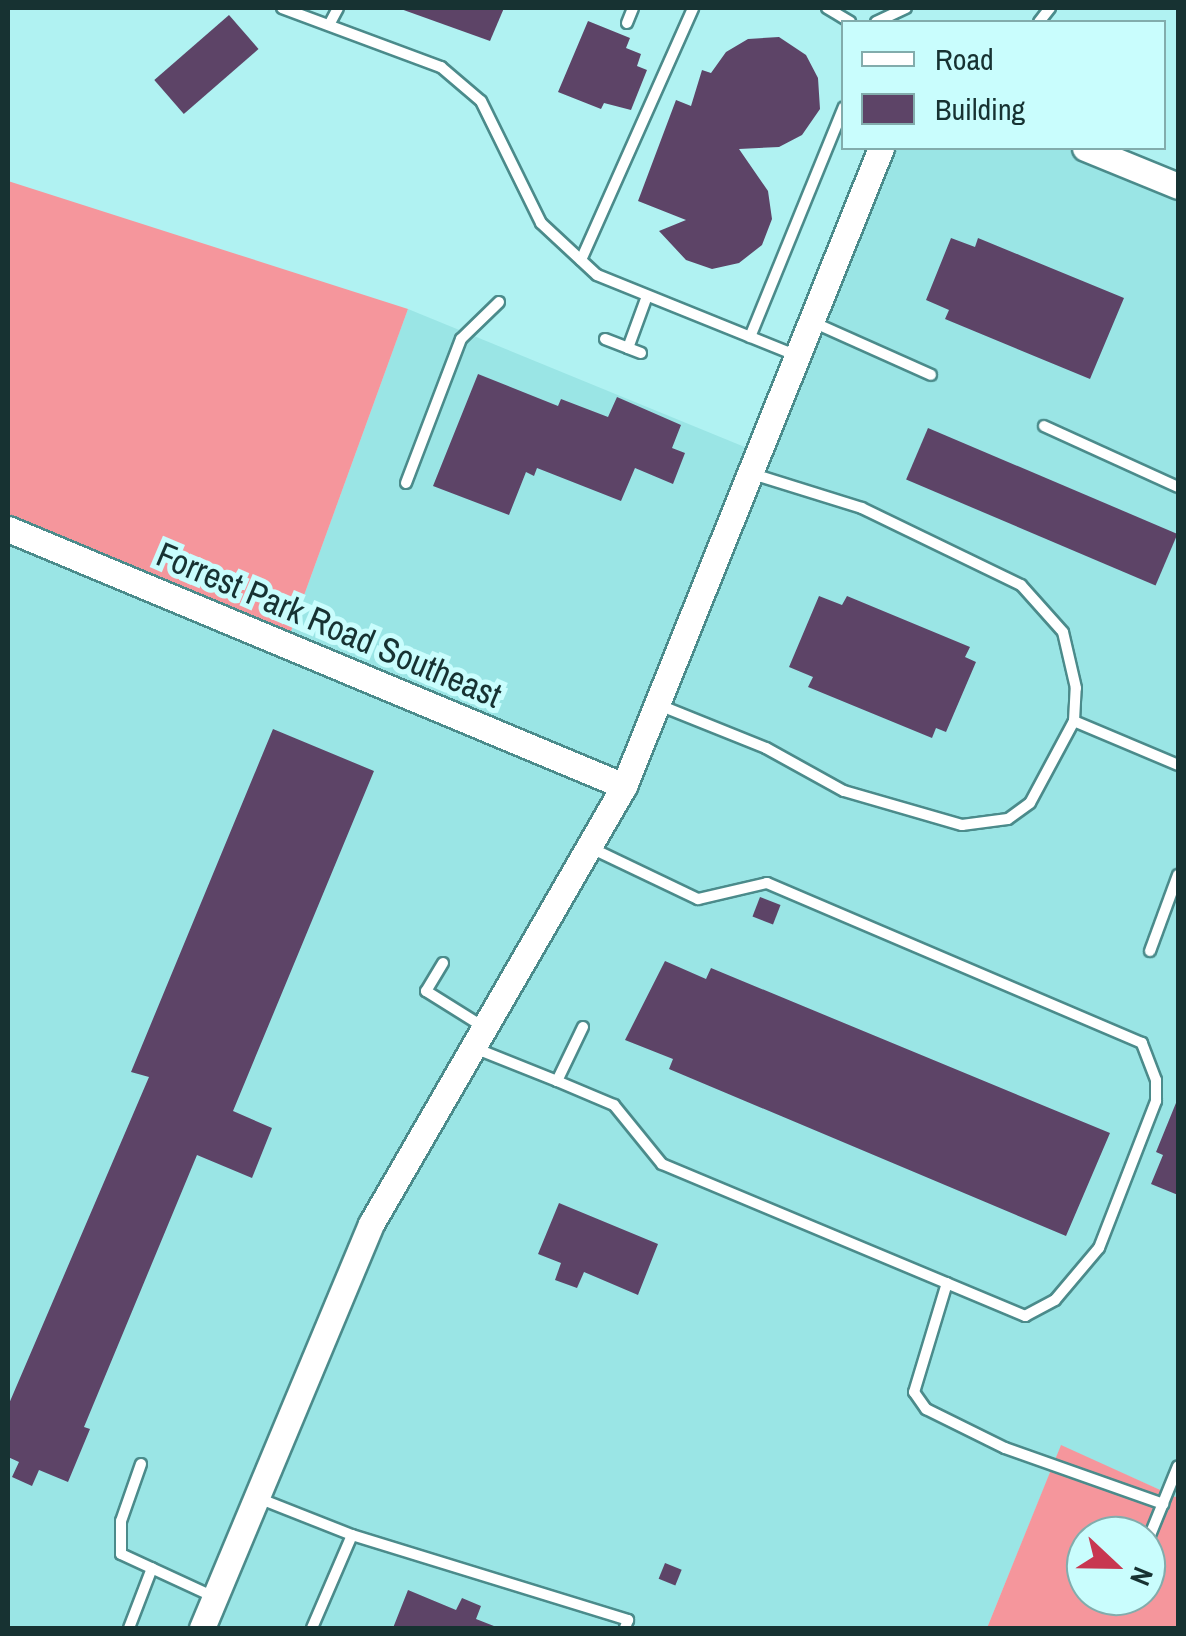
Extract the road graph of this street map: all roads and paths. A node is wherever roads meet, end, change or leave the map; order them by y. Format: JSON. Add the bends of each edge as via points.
{"nodes":[{"id":1,"x":282,"y":8,"type":"edge"},
{"id":2,"x":338,"y":8,"type":"edge"},
{"id":3,"x":633,"y":8,"type":"edge"},
{"id":4,"x":693,"y":8,"type":"edge"},
{"id":5,"x":627,"y":23,"type":"dead end"},
{"id":6,"x":330,"y":25,"type":"junction"},
{"id":7,"x":841,"y":114,"type":"edge"},
{"id":8,"x":880,"y":150,"type":"edge"},
{"id":9,"x":1090,"y":150,"type":"edge"},
{"id":10,"x":1178,"y":186,"type":"edge"},
{"id":11,"x":580,"y":260,"type":"junction"},
{"id":12,"x":647,"y":296,"type":"junction"},
{"id":13,"x":498,"y":302,"type":"dead end"},
{"id":14,"x":815,"y":323,"type":"junction"},
{"id":15,"x":750,"y":337,"type":"junction"},
{"id":16,"x":604,"y":339,"type":"dead end"},
{"id":17,"x":628,"y":348,"type":"junction"},
{"id":18,"x":641,"y":353,"type":"dead end"},
{"id":19,"x":801,"y":358,"type":"junction"},
{"id":20,"x":931,"y":375,"type":"dead end"},
{"id":21,"x":1044,"y":426,"type":"dead end"},
{"id":22,"x":753,"y":474,"type":"junction"},
{"id":23,"x":406,"y":482,"type":"dead end"},
{"id":24,"x":1178,"y":486,"type":"edge"},
{"id":25,"x":8,"y":529,"type":"edge"},
{"id":26,"x":658,"y":704,"type":"junction"},
{"id":27,"x":1074,"y":721,"type":"junction"},
{"id":28,"x":1178,"y":765,"type":"edge"},
{"id":29,"x":624,"y":786,"type":"junction"},
{"id":30,"x":591,"y":848,"type":"junction"},
{"id":31,"x":1178,"y":875,"type":"edge"},
{"id":32,"x":1150,"y":951,"type":"dead end"},
{"id":33,"x":443,"y":963,"type":"dead end"},
{"id":34,"x":583,"y":1027,"type":"dead end"},
{"id":35,"x":477,"y":1037,"type":"junction"},
{"id":36,"x":557,"y":1081,"type":"junction"},
{"id":37,"x":947,"y":1283,"type":"junction"},
{"id":38,"x":141,"y":1464,"type":"dead end"},
{"id":39,"x":1178,"y":1466,"type":"edge"},
{"id":40,"x":257,"y":1497,"type":"junction"},
{"id":41,"x":1163,"y":1504,"type":"junction"},
{"id":42,"x":1158,"y":1516,"type":"edge"},
{"id":43,"x":352,"y":1535,"type":"junction"},
{"id":44,"x":152,"y":1568,"type":"junction"},
{"id":45,"x":215,"y":1598,"type":"junction"},
{"id":46,"x":129,"y":1628,"type":"edge"},
{"id":47,"x":202,"y":1628,"type":"edge"},
{"id":48,"x":312,"y":1628,"type":"edge"},
{"id":49,"x":624,"y":1628,"type":"edge"}],
"edges":[{"from":1,"to":6,"type":"lane"},
{"from":2,"to":6,"type":"lane"},
{"from":3,"to":5,"type":"lane"},
{"from":4,"to":11,"type":"lane"},
{"from":6,"to":11,"type":"lane","via":[[441,68],[481,101],[541,222]]},
{"from":7,"to":15,"type":"lane"},
{"from":8,"to":14,"type":"street"},
{"from":9,"to":10,"type":"street"},
{"from":11,"to":12,"type":"lane","via":[[597,275]]},
{"from":12,"to":15,"type":"lane"},
{"from":12,"to":17,"type":"lane"},
{"from":13,"to":23,"type":"lane","via":[[460,339]]},
{"from":14,"to":19,"type":"street"},
{"from":14,"to":20,"type":"lane"},
{"from":15,"to":19,"type":"lane"},
{"from":16,"to":17,"type":"lane"},
{"from":17,"to":18,"type":"lane"},
{"from":19,"to":22,"type":"street"},
{"from":21,"to":24,"type":"lane"},
{"from":22,"to":26,"type":"street"},
{"from":22,"to":27,"type":"lane","via":[[862,508],[1022,586],[1063,632],[1076,688]]},
{"from":25,"to":29,"type":"street","name":"Forrest Park Road Southeast"},
{"from":26,"to":27,"type":"lane","via":[[766,748],[844,791],[962,825],[1008,819],[1030,804]]},
{"from":26,"to":29,"type":"street"},
{"from":27,"to":28,"type":"lane"},
{"from":29,"to":30,"type":"street"},
{"from":30,"to":35,"type":"street"},
{"from":30,"to":37,"type":"lane","via":[[698,898],[767,883],[1142,1044],[1156,1080],[1150,1125],[1087,1268],[1056,1300],[1025,1316]]},
{"from":31,"to":32,"type":"lane"},
{"from":33,"to":35,"type":"lane","via":[[426,991]]},
{"from":34,"to":36,"type":"lane"},
{"from":35,"to":36,"type":"lane"},
{"from":35,"to":40,"type":"street","via":[[371,1224]]},
{"from":36,"to":37,"type":"lane","via":[[614,1105],[662,1164]]},
{"from":37,"to":41,"type":"lane","via":[[914,1392],[926,1409],[1005,1448]]},
{"from":38,"to":44,"type":"lane","via":[[121,1521],[121,1554]]},
{"from":39,"to":41,"type":"lane"},
{"from":40,"to":43,"type":"lane"},
{"from":40,"to":45,"type":"street"},
{"from":41,"to":42,"type":"lane"},
{"from":43,"to":48,"type":"lane"},
{"from":43,"to":49,"type":"lane","via":[[628,1620]]},
{"from":44,"to":45,"type":"lane"},
{"from":44,"to":46,"type":"lane"},
{"from":45,"to":47,"type":"street"}]}
